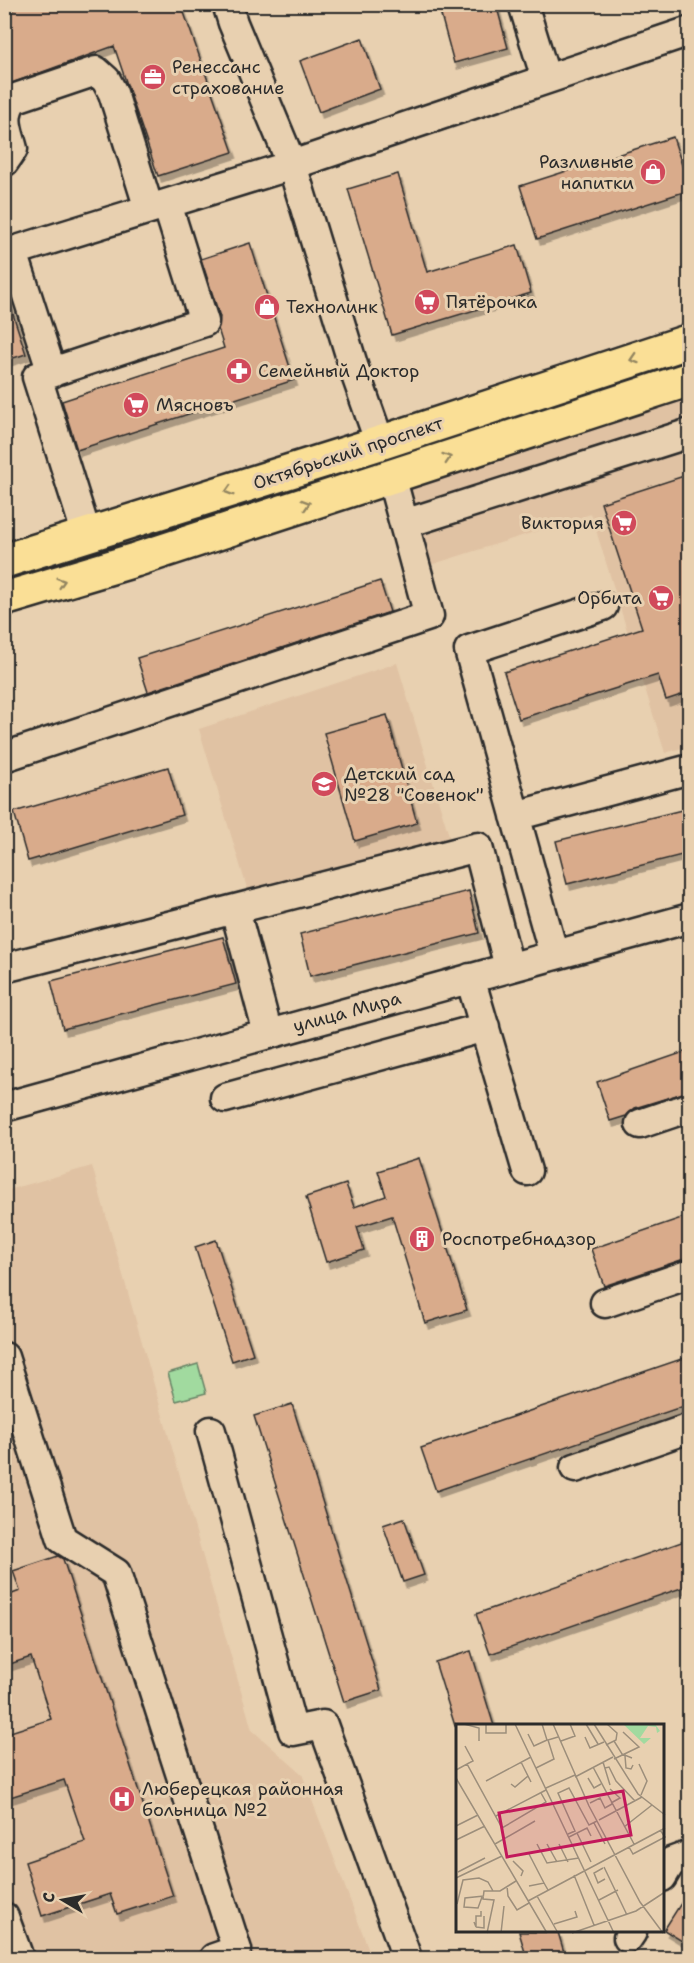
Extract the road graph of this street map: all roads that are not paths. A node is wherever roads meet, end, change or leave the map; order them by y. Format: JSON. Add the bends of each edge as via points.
{"nodes":[{"id":1,"x":227,"y":4,"type":"edge"},
{"id":2,"x":523,"y":4,"type":"edge"},
{"id":3,"x":690,"y":31,"type":"edge"},
{"id":4,"x":546,"y":79,"type":"junction"},
{"id":5,"x":4,"y":162,"type":"edge"},
{"id":6,"x":292,"y":165,"type":"junction"},
{"id":7,"x":158,"y":207,"type":"junction"},
{"id":8,"x":9,"y":253,"type":"edge"},
{"id":9,"x":690,"y":341,"type":"edge"},
{"id":10,"x":52,"y":373,"type":"junction"},
{"id":11,"x":690,"y":379,"type":"edge"},
{"id":12,"x":690,"y":433,"type":"edge"},
{"id":13,"x":382,"y":442,"type":"junction"},
{"id":14,"x":391,"y":476,"type":"junction"},
{"id":15,"x":404,"y":525,"type":"junction"},
{"id":16,"x":90,"y":534,"type":"junction"},
{"id":17,"x":4,"y":561,"type":"edge"},
{"id":18,"x":4,"y":599,"type":"edge"},
{"id":19,"x":603,"y":606,"type":"dead end"},
{"id":20,"x":4,"y":757,"type":"edge"},
{"id":21,"x":690,"y":769,"type":"edge"},
{"id":22,"x":515,"y":816,"type":"junction"},
{"id":23,"x":235,"y":910,"type":"junction"},
{"id":24,"x":690,"y":918,"type":"edge"},
{"id":25,"x":554,"y":955,"type":"junction"},
{"id":26,"x":509,"y":967,"type":"junction"},
{"id":27,"x":4,"y":968,"type":"edge"},
{"id":28,"x":470,"y":978,"type":"junction"},
{"id":29,"x":485,"y":1027,"type":"junction"},
{"id":30,"x":268,"y":1034,"type":"junction"},
{"id":31,"x":225,"y":1098,"type":"dead end"},
{"id":32,"x":4,"y":1107,"type":"edge"},
{"id":33,"x":690,"y":1107,"type":"edge"},
{"id":34,"x":640,"y":1124,"type":"dead end"},
{"id":35,"x":527,"y":1171,"type":"dead end"},
{"id":36,"x":690,"y":1274,"type":"edge"},
{"id":37,"x":606,"y":1303,"type":"dead end"},
{"id":38,"x":4,"y":1358,"type":"edge"},
{"id":39,"x":690,"y":1428,"type":"edge"},
{"id":40,"x":211,"y":1431,"type":"dead end"},
{"id":41,"x":575,"y":1468,"type":"dead end"},
{"id":42,"x":690,"y":1855,"type":"edge"},
{"id":43,"x":664,"y":1875,"type":"edge"},
{"id":44,"x":4,"y":1917,"type":"edge"},
{"id":45,"x":19,"y":1959,"type":"edge"},
{"id":46,"x":214,"y":1959,"type":"edge"},
{"id":47,"x":407,"y":1959,"type":"edge"}],
"edges":[{"from":1,"to":6,"type":"street"},
{"from":2,"to":4,"type":"street"},
{"from":3,"to":4,"type":"street"},
{"from":4,"to":6,"type":"street"},
{"from":5,"to":7,"type":"street","via":[[13,149],[6,120],[13,99],[96,71],[113,93]]},
{"from":6,"to":7,"type":"street"},
{"from":6,"to":13,"type":"street","via":[[357,378]]},
{"from":7,"to":8,"type":"street"},
{"from":7,"to":10,"type":"street","via":[[204,322]]},
{"from":8,"to":10,"type":"street"},
{"from":9,"to":13,"type":"main road","name":"Октябрьский проспект","one_way":true},
{"from":10,"to":16,"type":"street","via":[[37,377],[83,523]]},
{"from":14,"to":11,"type":"main road","name":"Октябрьский проспект","one_way":true},
{"from":12,"to":15,"type":"street"},
{"from":13,"to":16,"type":"main road","name":"Октябрьский проспект","one_way":true},
{"from":14,"to":15,"type":"street"},
{"from":18,"to":14,"type":"main road","name":"Октябрьский проспект","one_way":true},
{"from":15,"to":20,"type":"street","via":[[429,616]]},
{"from":16,"to":17,"type":"main road","name":"Октябрьский проспект"},
{"from":19,"to":22,"type":"street","via":[[469,650]]},
{"from":21,"to":22,"type":"street"},
{"from":22,"to":25,"type":"street"},
{"from":23,"to":26,"type":"street","via":[[478,847]]},
{"from":23,"to":27,"type":"street"},
{"from":23,"to":30,"type":"street"},
{"from":24,"to":25,"type":"street","name":"улица Мира"},
{"from":25,"to":26,"type":"street","name":"улица Мира"},
{"from":26,"to":28,"type":"street","name":"улица Мира"},
{"from":28,"to":29,"type":"street"},
{"from":28,"to":30,"type":"street","name":"улица Мира"},
{"from":29,"to":31,"type":"street"},
{"from":29,"to":35,"type":"street"},
{"from":30,"to":32,"type":"street","name":"улица Мира"},
{"from":33,"to":34,"type":"street"},
{"from":36,"to":37,"type":"street"},
{"from":38,"to":46,"type":"street","via":[[63,1539],[116,1573],[237,1950]]},
{"from":39,"to":41,"type":"street"},
{"from":40,"to":47,"type":"street","via":[[293,1731],[323,1725]]},
{"from":42,"to":43,"type":"street","via":[[671,1862]]},
{"from":44,"to":45,"type":"street"}]}
